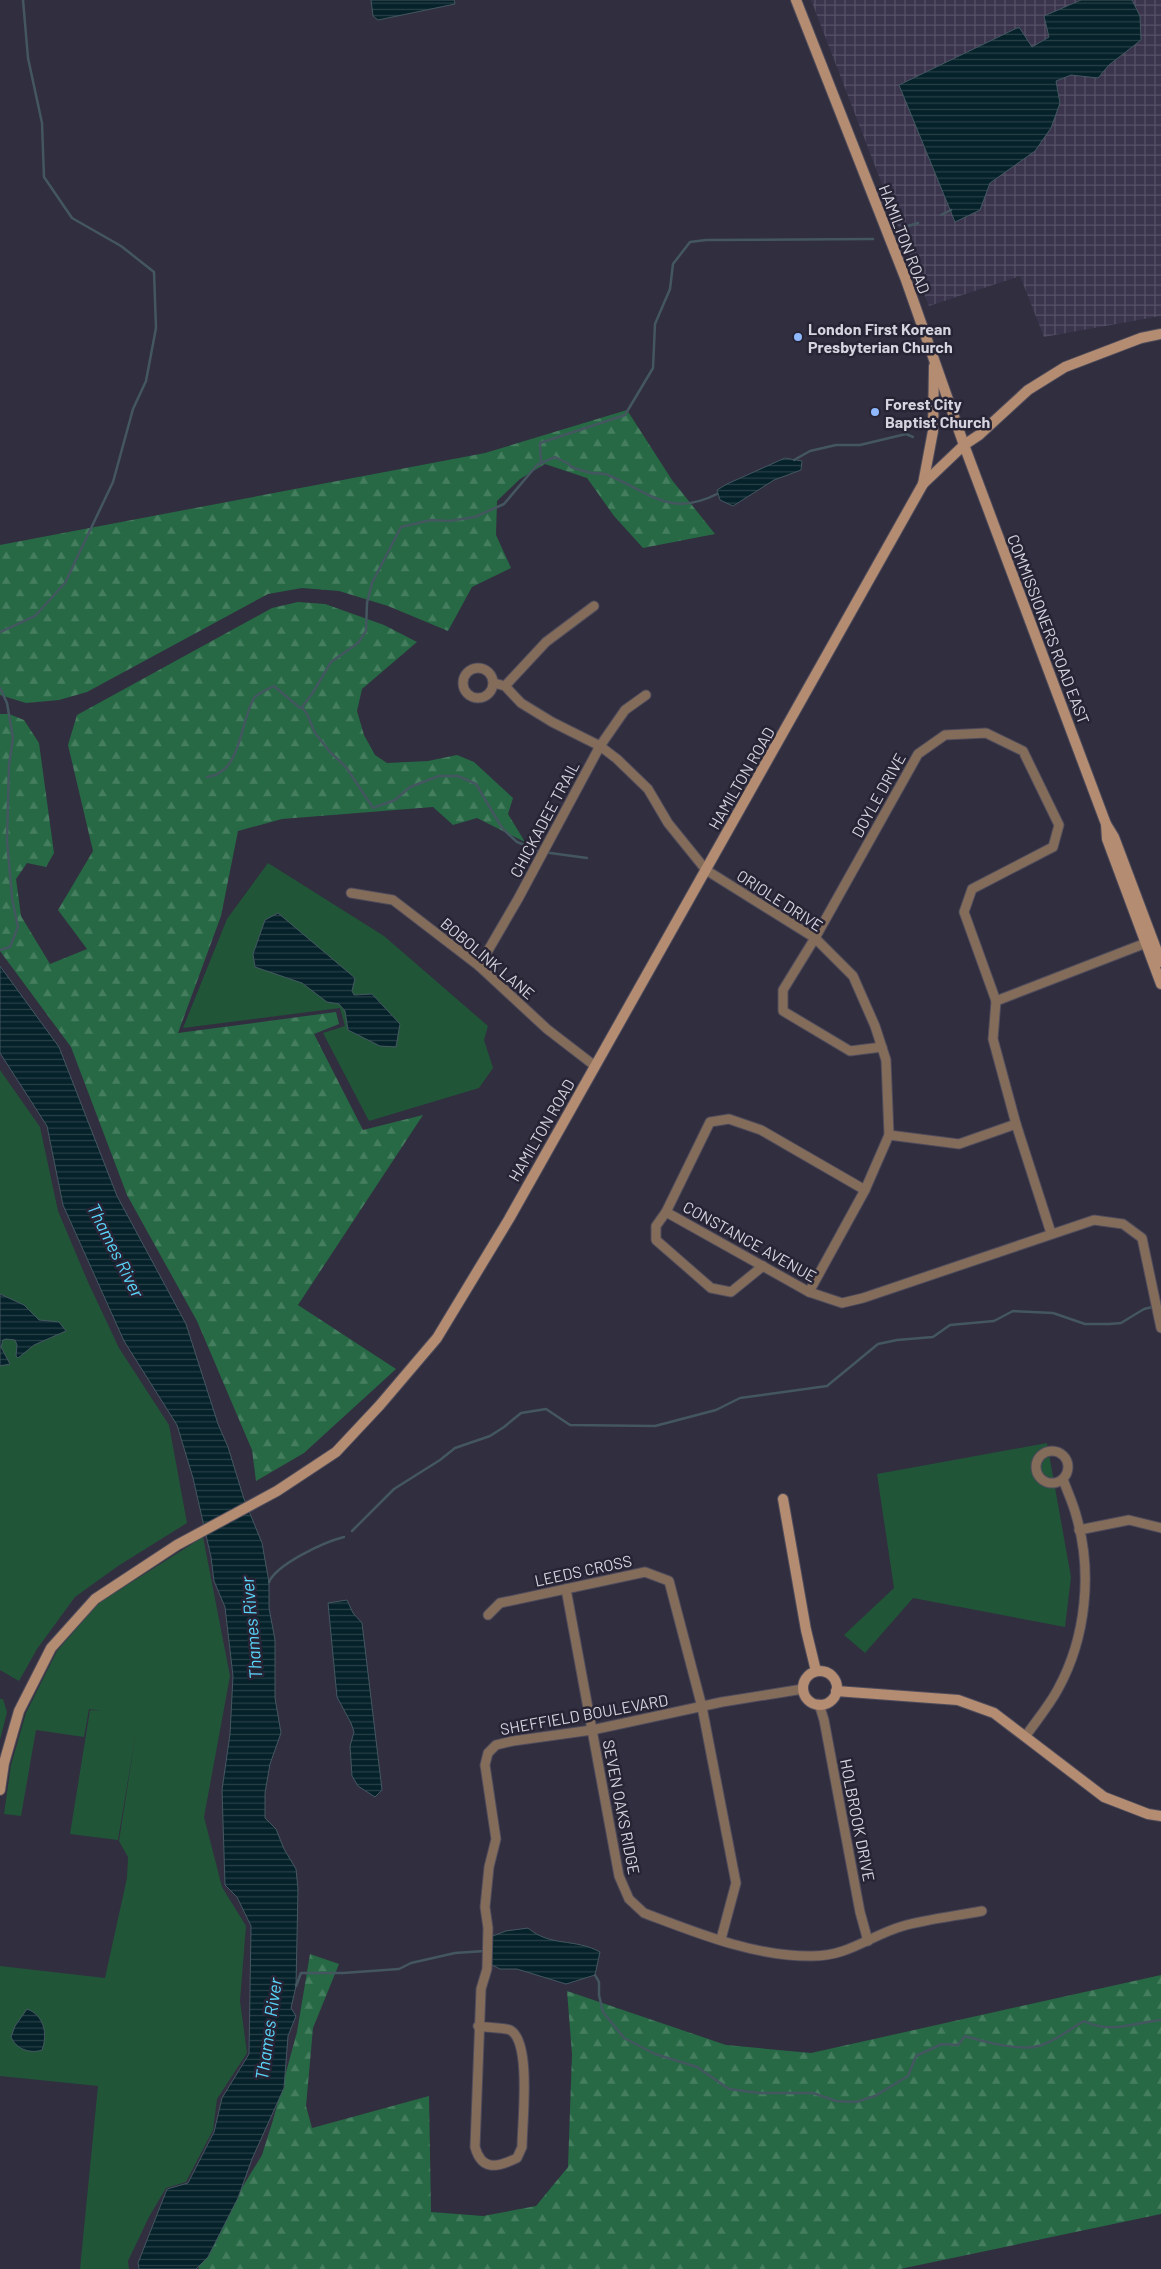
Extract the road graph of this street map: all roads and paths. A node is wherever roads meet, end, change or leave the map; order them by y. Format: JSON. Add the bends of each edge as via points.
{"nodes":[{"id":1,"x":796,"y":0,"type":"edge"},
{"id":2,"x":1161,"y":334,"type":"edge"},
{"id":3,"x":934,"y":359,"type":"junction"},
{"id":4,"x":964,"y":445,"type":"junction"},
{"id":5,"x":923,"y":484,"type":"junction"},
{"id":6,"x":594,"y":606,"type":"dead end"},
{"id":7,"x":494,"y":684,"type":"dead end"},
{"id":8,"x":505,"y":686,"type":"junction"},
{"id":9,"x":646,"y":695,"type":"dead end"},
{"id":10,"x":600,"y":746,"type":"junction"},
{"id":11,"x":1106,"y":824,"type":"junction"},
{"id":12,"x":706,"y":870,"type":"junction"},
{"id":13,"x":351,"y":893,"type":"dead end"},
{"id":14,"x":815,"y":938,"type":"junction"},
{"id":15,"x":1146,"y":943,"type":"junction"},
{"id":16,"x":1161,"y":962,"type":"edge"},
{"id":17,"x":478,"y":966,"type":"junction"},
{"id":18,"x":1161,"y":984,"type":"edge"},
{"id":19,"x":996,"y":1001,"type":"junction"},
{"id":20,"x":882,"y":1047,"type":"junction"},
{"id":21,"x":595,"y":1066,"type":"junction"},
{"id":22,"x":1016,"y":1124,"type":"junction"},
{"id":23,"x":889,"y":1134,"type":"junction"},
{"id":24,"x":865,"y":1190,"type":"junction"},
{"id":25,"x":666,"y":1212,"type":"junction"},
{"id":26,"x":1051,"y":1233,"type":"junction"},
{"id":27,"x":763,"y":1266,"type":"junction"},
{"id":28,"x":809,"y":1292,"type":"junction"},
{"id":29,"x":1161,"y":1328,"type":"edge"},
{"id":30,"x":1063,"y":1480,"type":"dead end"},
{"id":31,"x":783,"y":1499,"type":"dead end"},
{"id":32,"x":1161,"y":1528,"type":"edge"},
{"id":33,"x":1079,"y":1530,"type":"junction"},
{"id":34,"x":566,"y":1589,"type":"junction"},
{"id":35,"x":488,"y":1615,"type":"dead end"},
{"id":36,"x":816,"y":1671,"type":"junction"},
{"id":37,"x":803,"y":1689,"type":"junction"},
{"id":38,"x":836,"y":1691,"type":"junction"},
{"id":39,"x":819,"y":1704,"type":"junction"},
{"id":40,"x":702,"y":1707,"type":"junction"},
{"id":41,"x":592,"y":1730,"type":"junction"},
{"id":42,"x":1025,"y":1737,"type":"junction"},
{"id":43,"x":0,"y":1790,"type":"edge"},
{"id":44,"x":1161,"y":1816,"type":"edge"},
{"id":45,"x":982,"y":1911,"type":"dead end"},
{"id":46,"x":721,"y":1939,"type":"junction"},
{"id":47,"x":868,"y":1941,"type":"junction"},
{"id":48,"x":478,"y":2026,"type":"junction"}],
"edges":[{"from":1,"to":3,"type":"main road","name":"HAMILTON ROAD"},
{"from":2,"to":4,"type":"main road","via":[[1141,338],[1065,367],[1028,390]]},
{"from":3,"to":4,"type":"main road","name":"HAMILTON ROAD"},
{"from":3,"to":5,"type":"main road","via":[[932,431]]},
{"from":4,"to":5,"type":"main road","name":"HAMILTON ROAD"},
{"from":4,"to":11,"type":"main road","name":"COMMISSIONERS ROAD EAST"},
{"from":5,"to":12,"type":"main road","name":"HAMILTON ROAD"},
{"from":6,"to":8,"type":"street","via":[[546,642]]},
{"from":7,"to":8,"type":"street"},
{"from":8,"to":10,"type":"street","name":"ORIOLE DRIVE","via":[[521,703]]},
{"from":9,"to":10,"type":"street","name":"CHICKADEE TRAIL","via":[[625,710]]},
{"from":10,"to":12,"type":"street","name":"ORIOLE DRIVE","via":[[648,789],[668,823]]},
{"from":10,"to":17,"type":"street","name":"CHICKADEE TRAIL"},
{"from":11,"to":15,"type":"main road","name":"COMMISSIONERS ROAD EAST","via":[[1107,839]]},
{"from":11,"to":16,"type":"main road","name":"COMMISSIONERS ROAD EAST","via":[[1114,836]]},
{"from":12,"to":14,"type":"street","name":"ORIOLE DRIVE"},
{"from":12,"to":21,"type":"main road","name":"HAMILTON ROAD"},
{"from":13,"to":17,"type":"street","name":"BOBOLINK LANE","via":[[393,900]]},
{"from":14,"to":19,"type":"street","name":"DOYLE DRIVE","via":[[918,754],[945,736],[986,733],[1023,751],[1059,825],[1053,847],[972,889],[964,912]]},
{"from":14,"to":20,"type":"street","name":"ORIOLE DRIVE","via":[[853,976]]},
{"from":14,"to":20,"type":"street","name":"DOYLE DRIVE","via":[[783,990],[783,1011],[850,1052]]},
{"from":15,"to":18,"type":"main road","name":"COMMISSIONERS ROAD EAST"},
{"from":15,"to":19,"type":"street"},
{"from":17,"to":21,"type":"street","name":"BOBOLINK LANE","via":[[547,1029]]},
{"from":19,"to":22,"type":"street","name":"DOYLE DRIVE","via":[[993,1039]]},
{"from":20,"to":23,"type":"street","name":"ORIOLE DRIVE","via":[[886,1060]]},
{"from":21,"to":43,"type":"main road","name":"HAMILTON ROAD","via":[[437,1338],[336,1452],[262,1500],[177,1545],[95,1599],[50,1648],[19,1711]]},
{"from":22,"to":23,"type":"street","via":[[959,1144]]},
{"from":22,"to":26,"type":"street","name":"DOYLE DRIVE"},
{"from":23,"to":24,"type":"street","name":"ORIOLE DRIVE"},
{"from":24,"to":25,"type":"street","name":"CONSTANCE AVENUE","via":[[761,1130],[729,1118],[710,1122]]},
{"from":24,"to":28,"type":"street","name":"ORIOLE DRIVE"},
{"from":25,"to":27,"type":"street","name":"CONSTANCE AVENUE"},
{"from":25,"to":27,"type":"street","via":[[656,1226],[656,1240],[711,1288],[731,1292]]},
{"from":26,"to":28,"type":"street","name":"CONSTANCE AVENUE","via":[[842,1303]]},
{"from":26,"to":29,"type":"street","name":"CONSTANCE AVENUE","via":[[1094,1220],[1123,1224],[1142,1238]]},
{"from":27,"to":28,"type":"street","name":"CONSTANCE AVENUE"},
{"from":30,"to":33,"type":"street"},
{"from":31,"to":36,"type":"main road"},
{"from":32,"to":33,"type":"street","via":[[1129,1520]]},
{"from":33,"to":42,"type":"street","via":[[1084,1556],[1085,1593],[1076,1647],[1056,1692]]},
{"from":34,"to":35,"type":"street","name":"LEEDS CROSS","via":[[500,1603]]},
{"from":34,"to":40,"type":"street","name":"LEEDS CROSS","via":[[645,1572],[669,1580]]},
{"from":34,"to":41,"type":"street","name":"SEVEN OAKS RIDGE"},
{"from":36,"to":37,"type":"main road","via":[[808,1676]]},
{"from":36,"to":38,"type":"main road","via":[[826,1672],[833,1678]]},
{"from":37,"to":39,"type":"main road","via":[[806,1698]]},
{"from":37,"to":40,"type":"street","name":"SHEFFIELD BOULEVARD"},
{"from":38,"to":39,"type":"main road","via":[[828,1702]]},
{"from":38,"to":42,"type":"main road","via":[[958,1700],[994,1713]]},
{"from":39,"to":47,"type":"street","name":"HOLBROOK DRIVE"},
{"from":40,"to":41,"type":"street","name":"SHEFFIELD BOULEVARD"},
{"from":40,"to":46,"type":"street","via":[[736,1883]]},
{"from":41,"to":46,"type":"street","name":"SEVEN OAKS RIDGE","via":[[619,1876],[629,1899],[644,1913]]},
{"from":41,"to":48,"type":"street","name":"SHEFFIELD BOULEVARD","via":[[513,1741],[496,1745],[488,1753],[485,1765],[496,1839],[486,1907],[487,1969],[481,1990]]},
{"from":42,"to":44,"type":"main road","via":[[1104,1797]]},
{"from":45,"to":47,"type":"street","name":"SEVEN OAKS RIDGE","via":[[903,1926]]},
{"from":46,"to":47,"type":"street","name":"SEVEN OAKS RIDGE","via":[[767,1953],[814,1956],[850,1950]]},
{"from":48,"to":48,"type":"street","name":"SHEFFIELD BOULEVARD","via":[[475,2147],[478,2158],[495,2166],[516,2158],[522,2147],[524,2057],[520,2039],[510,2030]]}]}
